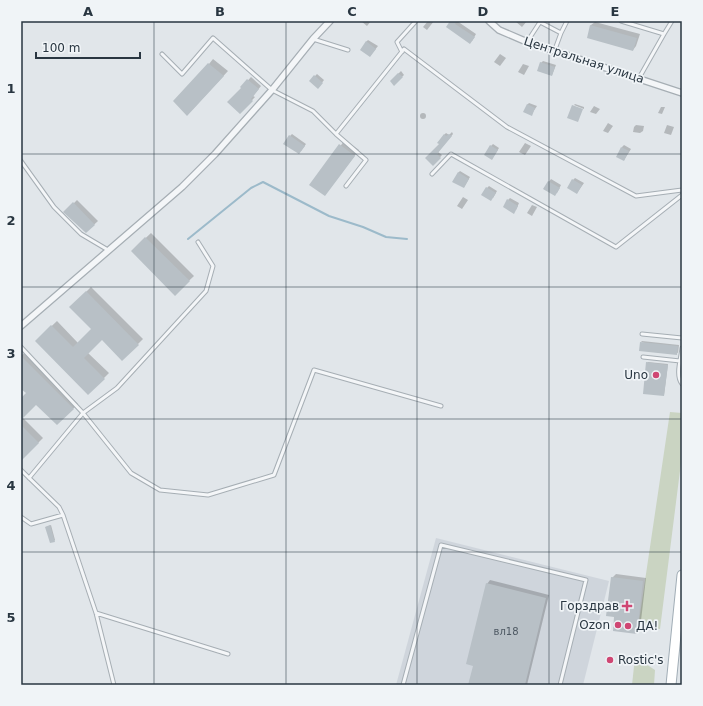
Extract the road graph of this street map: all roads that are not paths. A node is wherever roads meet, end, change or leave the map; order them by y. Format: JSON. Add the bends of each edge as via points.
{"nodes":[{"id":1,"x":330,"y":21,"type":"edge"},
{"id":2,"x":416,"y":21,"type":"edge"},
{"id":3,"x":489,"y":21,"type":"edge"},
{"id":4,"x":567,"y":21,"type":"edge"},
{"id":5,"x":621,"y":21,"type":"edge"},
{"id":6,"x":672,"y":21,"type":"edge"},
{"id":7,"x":561,"y":33,"type":"junction"},
{"id":8,"x":664,"y":34,"type":"junction"},
{"id":9,"x":313,"y":39,"type":"junction"},
{"id":10,"x":526,"y":42,"type":"junction"},
{"id":11,"x":348,"y":50,"type":"dead end"},
{"id":12,"x":402,"y":52,"type":"junction"},
{"id":13,"x":554,"y":52,"type":"junction"},
{"id":14,"x":162,"y":54,"type":"dead end"},
{"id":15,"x":639,"y":78,"type":"junction"},
{"id":16,"x":272,"y":90,"type":"junction"},
{"id":17,"x":682,"y":94,"type":"edge"},
{"id":18,"x":336,"y":134,"type":"junction"},
{"id":19,"x":21,"y":161,"type":"edge"},
{"id":20,"x":432,"y":174,"type":"dead end"},
{"id":21,"x":346,"y":186,"type":"dead end"},
{"id":22,"x":682,"y":190,"type":"edge"},
{"id":23,"x":682,"y":195,"type":"edge"},
{"id":24,"x":198,"y":242,"type":"dead end"},
{"id":25,"x":108,"y":250,"type":"junction"},
{"id":26,"x":21,"y":326,"type":"edge"},
{"id":27,"x":642,"y":334,"type":"dead end"},
{"id":28,"x":682,"y":338,"type":"edge"},
{"id":29,"x":21,"y":347,"type":"edge"},
{"id":30,"x":682,"y":348,"type":"edge"},
{"id":31,"x":643,"y":357,"type":"dead end"},
{"id":32,"x":680,"y":361,"type":"junction"},
{"id":33,"x":682,"y":384,"type":"edge"},
{"id":34,"x":441,"y":406,"type":"dead end"},
{"id":35,"x":83,"y":413,"type":"junction"},
{"id":36,"x":21,"y":470,"type":"edge"},
{"id":37,"x":29,"y":478,"type":"junction"},
{"id":38,"x":63,"y":514,"type":"junction"},
{"id":39,"x":21,"y":517,"type":"edge"},
{"id":40,"x":682,"y":575,"type":"edge"},
{"id":41,"x":96,"y":614,"type":"junction"},
{"id":42,"x":228,"y":654,"type":"dead end"},
{"id":43,"x":114,"y":685,"type":"edge"},
{"id":44,"x":404,"y":685,"type":"edge"},
{"id":45,"x":560,"y":685,"type":"edge"},
{"id":46,"x":671,"y":685,"type":"edge"}],
"edges":[{"from":1,"to":9,"type":"street"},
{"from":2,"to":12,"type":"lane","via":[[397,42]]},
{"from":3,"to":10,"type":"street","name":"Центральная улица","via":[[499,30]]},
{"from":4,"to":7,"type":"lane"},
{"from":5,"to":8,"type":"lane"},
{"from":6,"to":8,"type":"lane"},
{"from":7,"to":10,"type":"lane","via":[[540,22]]},
{"from":7,"to":13,"type":"lane"},
{"from":8,"to":15,"type":"lane"},
{"from":9,"to":11,"type":"lane"},
{"from":9,"to":16,"type":"street"},
{"from":10,"to":13,"type":"street","name":"Центральная улица"},
{"from":12,"to":18,"type":"lane"},
{"from":12,"to":22,"type":"lane","via":[[404,49],[507,127],[636,196]]},
{"from":13,"to":15,"type":"street","name":"Центральная улица"},
{"from":14,"to":16,"type":"lane","via":[[182,74],[213,38]]},
{"from":15,"to":17,"type":"street","name":"Центральная улица"},
{"from":16,"to":18,"type":"lane","via":[[313,111]]},
{"from":16,"to":25,"type":"street","via":[[182,187]]},
{"from":18,"to":21,"type":"lane","via":[[366,160]]},
{"from":19,"to":25,"type":"lane","via":[[54,207],[82,234]]},
{"from":20,"to":23,"type":"lane","via":[[451,154],[616,247]]},
{"from":24,"to":35,"type":"lane","via":[[213,266],[206,291],[117,388]]},
{"from":25,"to":26,"type":"street"},
{"from":27,"to":28,"type":"lane"},
{"from":29,"to":35,"type":"lane"},
{"from":30,"to":32,"type":"lane"},
{"from":31,"to":32,"type":"lane"},
{"from":32,"to":33,"type":"lane","via":[[678,374]]},
{"from":34,"to":35,"type":"lane","via":[[314,370],[274,475],[208,495],[160,490],[132,473]]},
{"from":35,"to":37,"type":"lane"},
{"from":36,"to":37,"type":"lane"},
{"from":37,"to":38,"type":"lane"},
{"from":38,"to":39,"type":"lane","via":[[31,524]]},
{"from":38,"to":41,"type":"lane"},
{"from":40,"to":46,"type":"main road"},
{"from":41,"to":42,"type":"lane"},
{"from":41,"to":43,"type":"lane"},
{"from":44,"to":45,"type":"lane","via":[[441,545],[586,580]]}]}
